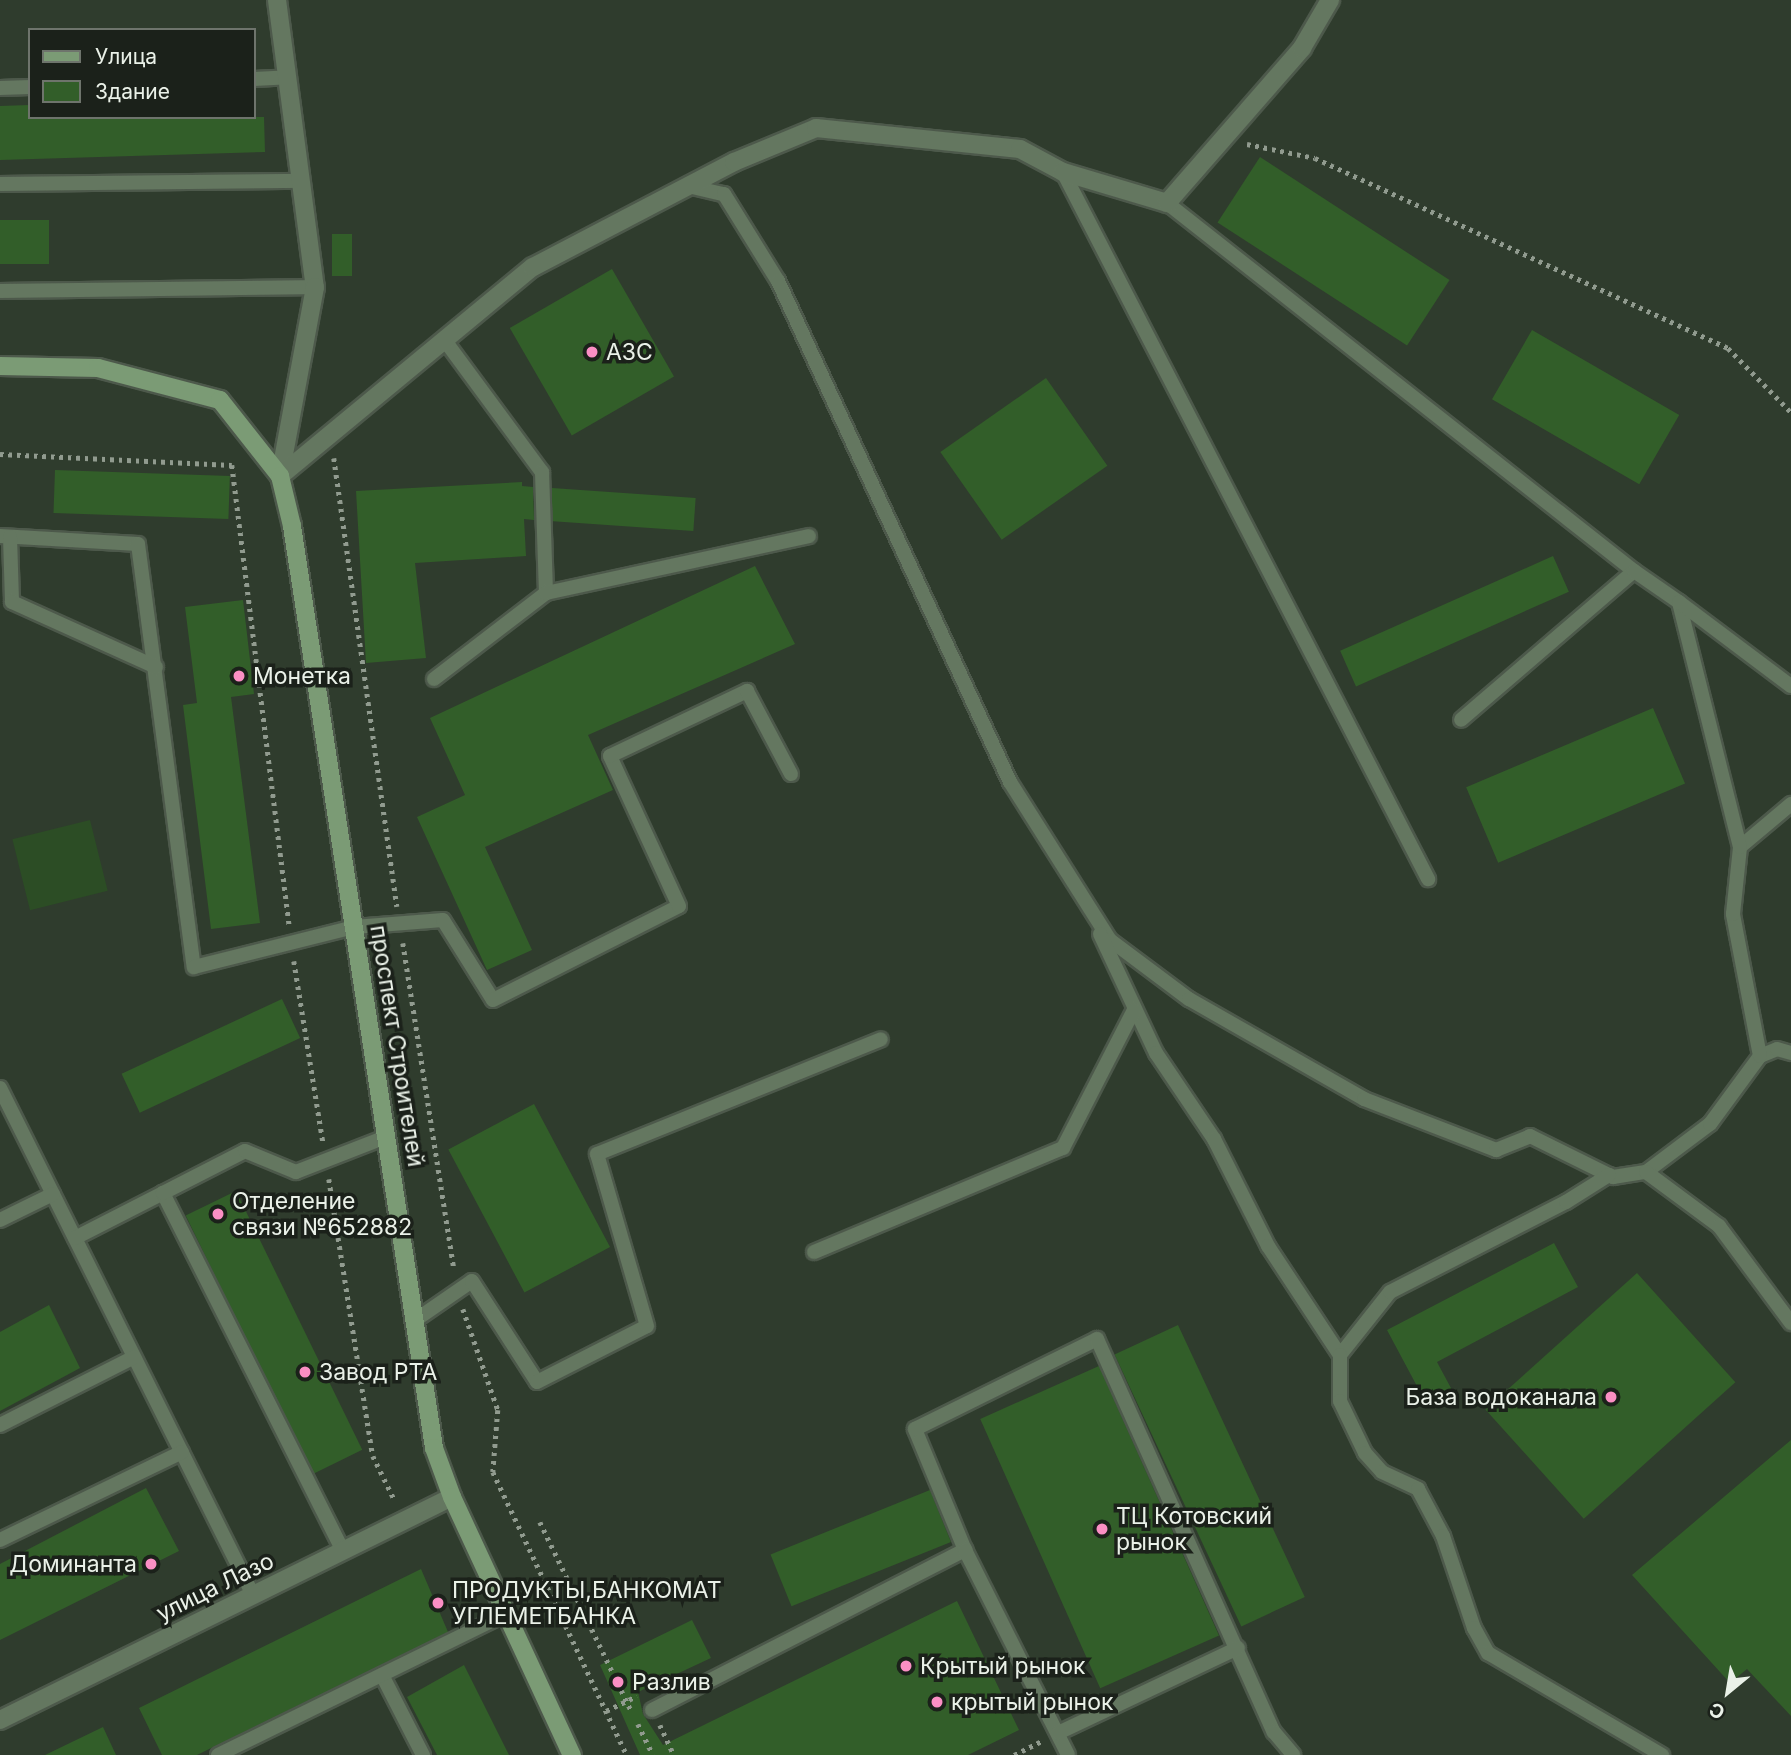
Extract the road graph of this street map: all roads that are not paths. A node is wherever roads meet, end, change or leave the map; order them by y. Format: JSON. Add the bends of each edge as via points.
{"nodes":[{"id":1,"x":277,"y":0,"type":"edge"},
{"id":2,"x":1330,"y":0,"type":"edge"},
{"id":3,"x":288,"y":77,"type":"junction"},
{"id":4,"x":256,"y":79,"type":"edge"},
{"id":5,"x":28,"y":87,"type":"edge"},
{"id":6,"x":0,"y":88,"type":"edge"},
{"id":7,"x":1063,"y":172,"type":"junction"},
{"id":8,"x":301,"y":181,"type":"junction"},
{"id":9,"x":0,"y":184,"type":"edge"},
{"id":10,"x":688,"y":186,"type":"junction"},
{"id":11,"x":1167,"y":203,"type":"junction"},
{"id":12,"x":315,"y":287,"type":"junction"},
{"id":13,"x":0,"y":291,"type":"edge"},
{"id":14,"x":446,"y":342,"type":"junction"},
{"id":15,"x":0,"y":366,"type":"edge"},
{"id":16,"x":281,"y":476,"type":"junction"},
{"id":17,"x":5,"y":536,"type":"edge"},
{"id":18,"x":809,"y":536,"type":"dead end"},
{"id":19,"x":1634,"y":570,"type":"junction"},
{"id":20,"x":546,"y":593,"type":"junction"},
{"id":21,"x":1679,"y":602,"type":"junction"},
{"id":22,"x":156,"y":667,"type":"junction"},
{"id":23,"x":434,"y":679,"type":"dead end"},
{"id":24,"x":1791,"y":686,"type":"edge"},
{"id":25,"x":1461,"y":720,"type":"dead end"},
{"id":26,"x":791,"y":774,"type":"dead end"},
{"id":27,"x":1791,"y":804,"type":"edge"},
{"id":28,"x":1740,"y":847,"type":"junction"},
{"id":29,"x":1428,"y":879,"type":"dead end"},
{"id":30,"x":1090,"y":908,"type":"junction"},
{"id":31,"x":354,"y":927,"type":"junction"},
{"id":32,"x":1133,"y":1010,"type":"junction"},
{"id":33,"x":881,"y":1039,"type":"dead end"},
{"id":34,"x":1791,"y":1053,"type":"edge"},
{"id":35,"x":1760,"y":1056,"type":"junction"},
{"id":36,"x":0,"y":1088,"type":"edge"},
{"id":37,"x":386,"y":1137,"type":"junction"},
{"id":38,"x":1646,"y":1172,"type":"junction"},
{"id":39,"x":1609,"y":1175,"type":"junction"},
{"id":40,"x":163,"y":1193,"type":"junction"},
{"id":41,"x":53,"y":1194,"type":"junction"},
{"id":42,"x":0,"y":1220,"type":"edge"},
{"id":43,"x":75,"y":1238,"type":"junction"},
{"id":44,"x":814,"y":1252,"type":"dead end"},
{"id":45,"x":414,"y":1321,"type":"junction"},
{"id":46,"x":1791,"y":1323,"type":"edge"},
{"id":47,"x":1340,"y":1355,"type":"junction"},
{"id":48,"x":134,"y":1357,"type":"junction"},
{"id":49,"x":0,"y":1425,"type":"edge"},
{"id":50,"x":181,"y":1452,"type":"junction"},
{"id":51,"x":452,"y":1497,"type":"junction"},
{"id":52,"x":0,"y":1540,"type":"edge"},
{"id":53,"x":343,"y":1550,"type":"junction"},
{"id":54,"x":965,"y":1550,"type":"junction"},
{"id":55,"x":253,"y":1595,"type":"junction"},
{"id":56,"x":506,"y":1614,"type":"junction"},
{"id":57,"x":1238,"y":1648,"type":"junction"},
{"id":58,"x":382,"y":1675,"type":"junction"},
{"id":59,"x":652,"y":1710,"type":"dead end"},
{"id":60,"x":0,"y":1720,"type":"edge"},
{"id":61,"x":1058,"y":1733,"type":"junction"},
{"id":62,"x":218,"y":1755,"type":"edge"},
{"id":63,"x":423,"y":1755,"type":"edge"},
{"id":64,"x":572,"y":1755,"type":"edge"},
{"id":65,"x":1068,"y":1755,"type":"edge"},
{"id":66,"x":1293,"y":1755,"type":"edge"},
{"id":67,"x":1662,"y":1755,"type":"edge"}],
"edges":[{"from":1,"to":3,"type":"street"},
{"from":2,"to":11,"type":"street","via":[[1302,48]]},
{"from":3,"to":4,"type":"lane"},
{"from":3,"to":8,"type":"street"},
{"from":5,"to":6,"type":"lane"},
{"from":7,"to":10,"type":"street","via":[[1020,149],[816,128]]},
{"from":7,"to":11,"type":"street"},
{"from":7,"to":29,"type":"lane"},
{"from":8,"to":9,"type":"lane"},
{"from":8,"to":12,"type":"street"},
{"from":10,"to":14,"type":"street","via":[[533,267]]},
{"from":10,"to":30,"type":"lane","via":[[724,194],[778,281],[1010,782]]},
{"from":11,"to":19,"type":"lane"},
{"from":12,"to":13,"type":"lane"},
{"from":12,"to":16,"type":"street"},
{"from":14,"to":16,"type":"street"},
{"from":14,"to":20,"type":"lane","via":[[542,472]]},
{"from":15,"to":16,"type":"main road","via":[[98,368],[220,400]]},
{"from":16,"to":31,"type":"main road","name":"проспект Строителей"},
{"from":17,"to":22,"type":"lane","via":[[12,602]]},
{"from":17,"to":22,"type":"lane","via":[[138,544]]},
{"from":18,"to":20,"type":"lane"},
{"from":19,"to":21,"type":"lane"},
{"from":19,"to":25,"type":"lane"},
{"from":20,"to":23,"type":"lane"},
{"from":21,"to":24,"type":"lane"},
{"from":21,"to":28,"type":"lane"},
{"from":22,"to":31,"type":"lane","via":[[194,967]]},
{"from":26,"to":31,"type":"lane","via":[[747,691],[610,756],[679,906],[493,1000],[443,920]]},
{"from":27,"to":28,"type":"lane"},
{"from":28,"to":35,"type":"lane","via":[[1733,914]]},
{"from":30,"to":32,"type":"lane"},
{"from":30,"to":39,"type":"lane","via":[[1110,940],[1189,999],[1364,1099],[1496,1150],[1530,1136]]},
{"from":31,"to":37,"type":"main road","name":"проспект Строителей"},
{"from":32,"to":44,"type":"lane","via":[[1063,1148]]},
{"from":32,"to":47,"type":"lane","via":[[1220,1149],[1268,1246]]},
{"from":33,"to":45,"type":"lane","via":[[597,1154],[647,1326],[537,1382],[472,1281]]},
{"from":34,"to":35,"type":"lane","via":[[1777,1049]]},
{"from":35,"to":38,"type":"lane","via":[[1710,1124]]},
{"from":36,"to":41,"type":"lane"},
{"from":37,"to":40,"type":"lane","via":[[296,1172],[245,1151]]},
{"from":37,"to":45,"type":"main road","name":"проспект Строителей"},
{"from":38,"to":39,"type":"lane"},
{"from":38,"to":46,"type":"lane","via":[[1719,1226]]},
{"from":39,"to":47,"type":"lane","via":[[1390,1293]]},
{"from":40,"to":43,"type":"lane"},
{"from":40,"to":53,"type":"lane"},
{"from":41,"to":42,"type":"lane"},
{"from":41,"to":43,"type":"lane"},
{"from":43,"to":48,"type":"lane"},
{"from":45,"to":51,"type":"main road","name":"проспект Строителей","via":[[434,1448]]},
{"from":47,"to":67,"type":"lane","via":[[1340,1401],[1360,1443],[1382,1472],[1418,1489],[1443,1536],[1474,1628],[1488,1653]]},
{"from":48,"to":49,"type":"lane"},
{"from":48,"to":50,"type":"lane"},
{"from":50,"to":52,"type":"lane"},
{"from":50,"to":55,"type":"lane"},
{"from":51,"to":53,"type":"street","name":"улица Лазо"},
{"from":51,"to":56,"type":"main road","name":"проспект Строителей"},
{"from":53,"to":55,"type":"street","name":"улица Лазо"},
{"from":54,"to":57,"type":"lane","via":[[915,1429],[1097,1339]]},
{"from":54,"to":59,"type":"lane"},
{"from":54,"to":61,"type":"lane"},
{"from":55,"to":60,"type":"street","name":"улица Лазо"},
{"from":56,"to":58,"type":"lane"},
{"from":56,"to":64,"type":"main road","name":"проспект Строителей"},
{"from":57,"to":61,"type":"lane"},
{"from":57,"to":66,"type":"lane","via":[[1274,1732]]},
{"from":58,"to":62,"type":"lane"},
{"from":58,"to":63,"type":"lane"},
{"from":61,"to":65,"type":"lane"}]}
